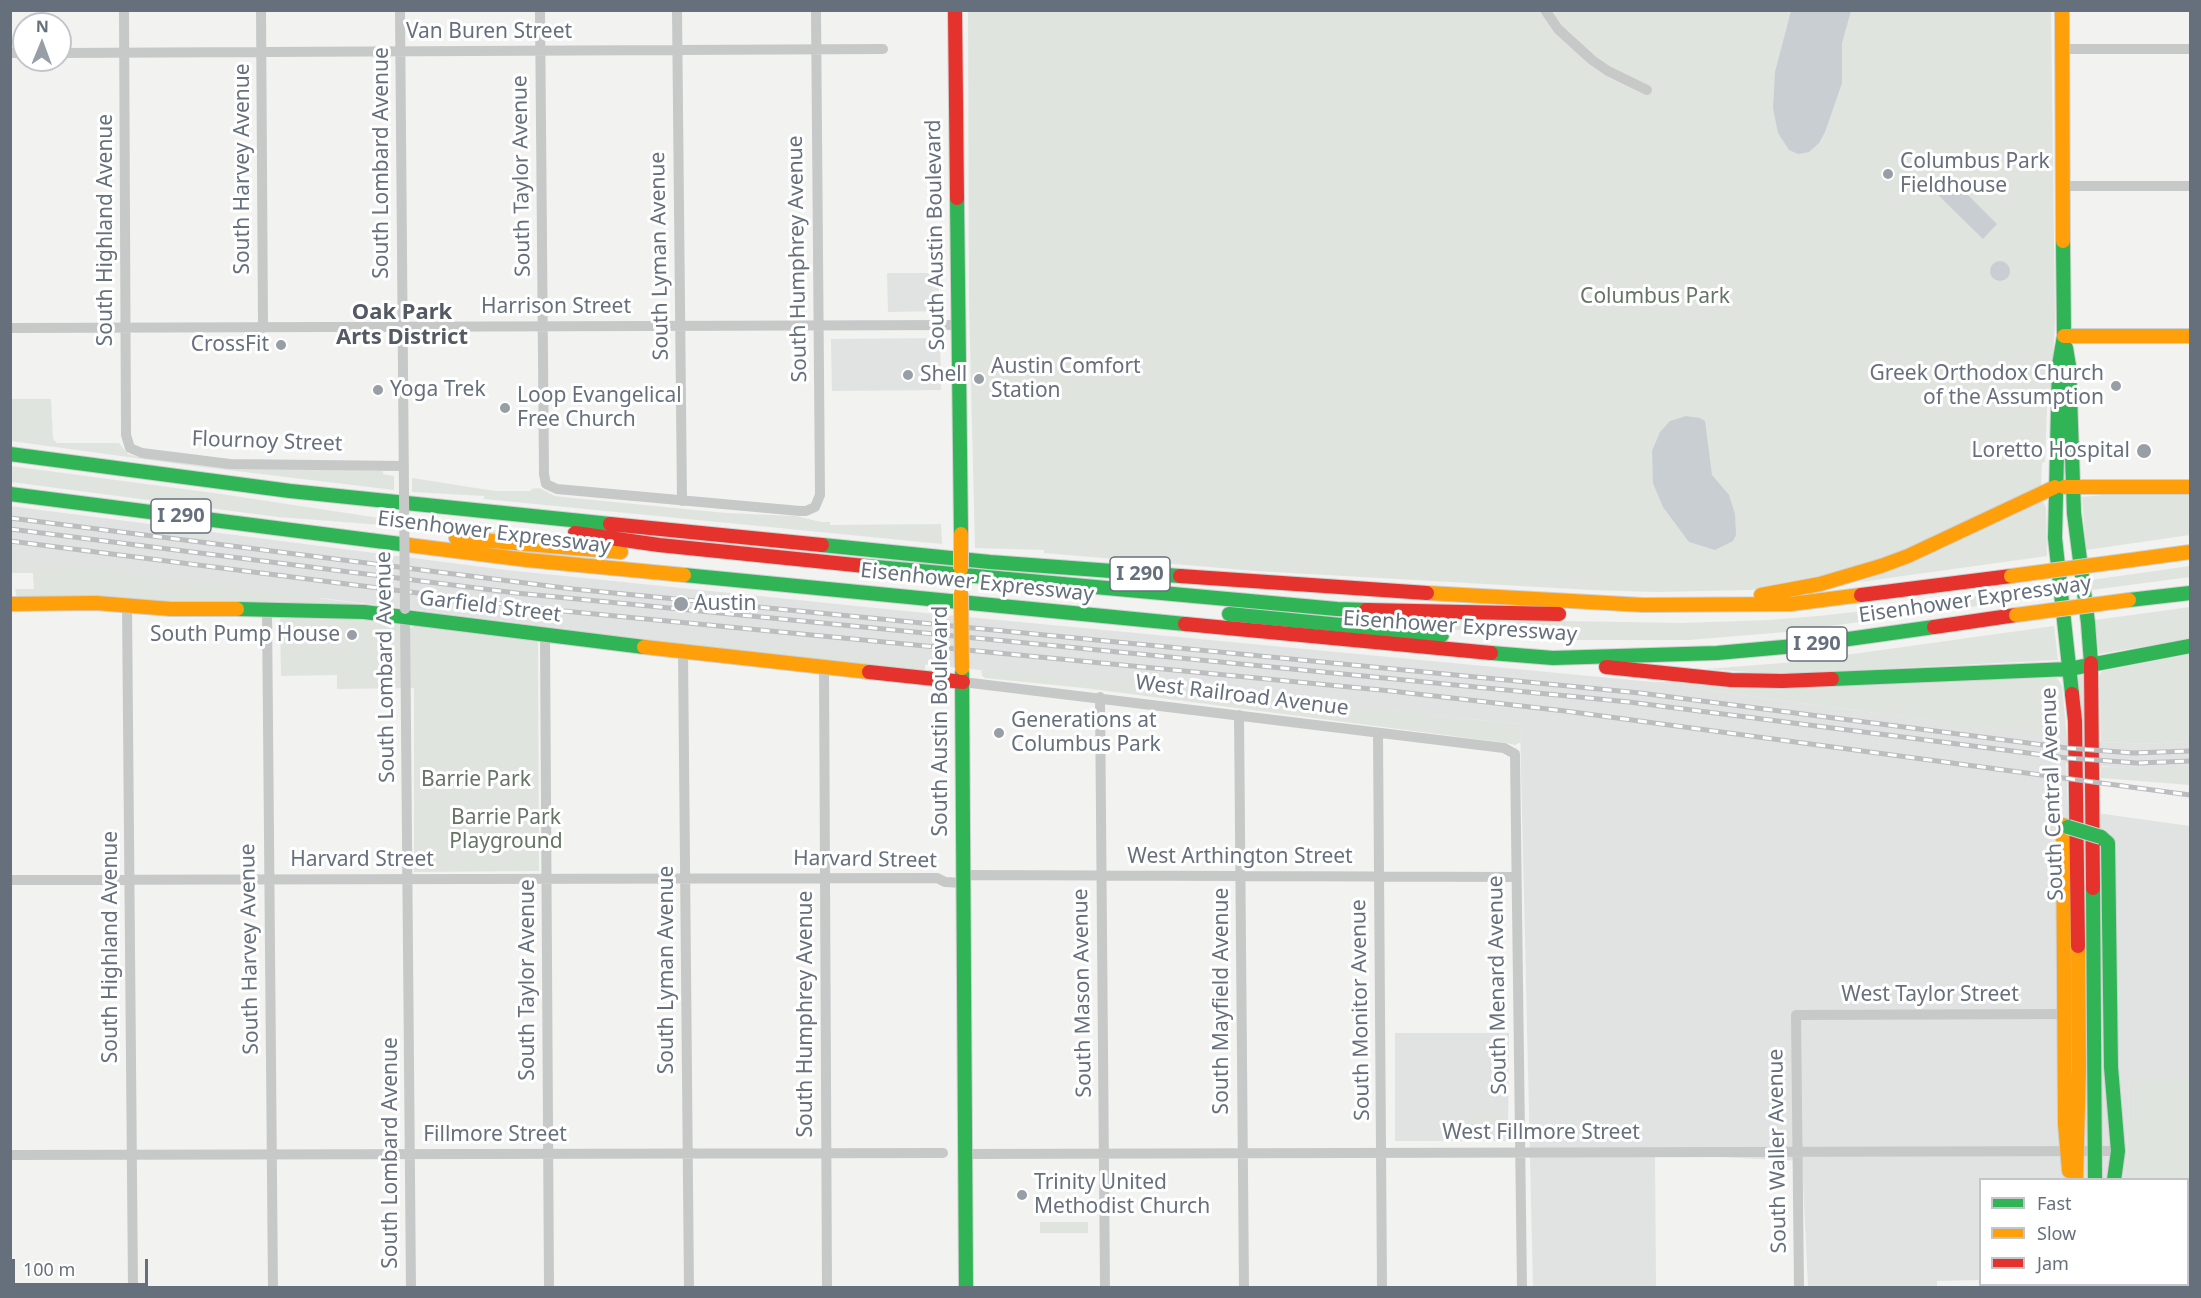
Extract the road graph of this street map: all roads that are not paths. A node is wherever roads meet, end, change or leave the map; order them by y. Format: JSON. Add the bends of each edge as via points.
{"nodes":[{"id":1,"x":124,"y":10,"type":"edge"},
{"id":2,"x":261,"y":10,"type":"edge"},
{"id":3,"x":400,"y":10,"type":"edge"},
{"id":4,"x":540,"y":10,"type":"edge"},
{"id":5,"x":677,"y":10,"type":"edge"},
{"id":6,"x":816,"y":10,"type":"edge"},
{"id":7,"x":955,"y":10,"type":"edge"},
{"id":8,"x":1545,"y":10,"type":"edge"},
{"id":9,"x":2062,"y":10,"type":"edge"},
{"id":10,"x":2062,"y":49,"type":"junction"},
{"id":11,"x":2190,"y":49,"type":"edge"},
{"id":12,"x":677,"y":50,"type":"junction"},
{"id":13,"x":816,"y":50,"type":"junction"},
{"id":14,"x":883,"y":50,"type":"dead end"},
{"id":15,"x":400,"y":51,"type":"junction"},
{"id":16,"x":541,"y":51,"type":"junction"},
{"id":17,"x":124,"y":52,"type":"junction"},
{"id":18,"x":261,"y":52,"type":"junction"},
{"id":19,"x":72,"y":53,"type":"edge"},
{"id":20,"x":1647,"y":90,"type":"dead end"},
{"id":21,"x":2064,"y":186,"type":"junction"},
{"id":22,"x":2190,"y":186,"type":"edge"},
{"id":23,"x":958,"y":325,"type":"junction"},
{"id":24,"x":543,"y":326,"type":"junction"},
{"id":25,"x":680,"y":326,"type":"junction"},
{"id":26,"x":819,"y":326,"type":"junction"},
{"id":27,"x":126,"y":327,"type":"junction"},
{"id":28,"x":402,"y":327,"type":"junction"},
{"id":29,"x":10,"y":328,"type":"edge"},
{"id":30,"x":263,"y":328,"type":"junction"},
{"id":31,"x":2064,"y":336,"type":"junction"},
{"id":32,"x":2190,"y":336,"type":"edge"},
{"id":33,"x":130,"y":448,"type":"joint"},
{"id":34,"x":10,"y":454,"type":"edge"},
{"id":35,"x":404,"y":466,"type":"junction"},
{"id":36,"x":2073,"y":487,"type":"junction"},
{"id":37,"x":2190,"y":487,"type":"edge"},
{"id":38,"x":2055,"y":488,"type":"junction"},
{"id":39,"x":10,"y":494,"type":"edge"},
{"id":40,"x":682,"y":501,"type":"junction"},
{"id":41,"x":491,"y":512,"type":"junction"},
{"id":42,"x":352,"y":538,"type":"junction"},
{"id":43,"x":2190,"y":552,"type":"edge"},
{"id":44,"x":961,"y":581,"type":"junction"},
{"id":45,"x":2190,"y":593,"type":"edge"},
{"id":46,"x":10,"y":604,"type":"edge"},
{"id":47,"x":1791,"y":604,"type":"junction"},
{"id":48,"x":1732,"y":605,"type":"junction"},
{"id":49,"x":128,"y":606,"type":"junction"},
{"id":50,"x":1176,"y":608,"type":"dead end"},
{"id":51,"x":267,"y":610,"type":"junction"},
{"id":52,"x":1211,"y":612,"type":"dead end"},
{"id":53,"x":405,"y":613,"type":"junction"},
{"id":54,"x":545,"y":636,"type":"junction"},
{"id":55,"x":2190,"y":646,"type":"edge"},
{"id":56,"x":683,"y":652,"type":"junction"},
{"id":57,"x":1616,"y":657,"type":"junction"},
{"id":58,"x":1553,"y":658,"type":"junction"},
{"id":59,"x":2091,"y":665,"type":"junction"},
{"id":60,"x":824,"y":667,"type":"junction"},
{"id":61,"x":2069,"y":669,"type":"junction"},
{"id":62,"x":963,"y":682,"type":"junction"},
{"id":63,"x":1100,"y":697,"type":"junction"},
{"id":64,"x":1239,"y":715,"type":"junction"},
{"id":65,"x":1378,"y":733,"type":"junction"},
{"id":66,"x":1515,"y":754,"type":"joint"},
{"id":67,"x":1101,"y":876,"type":"junction"},
{"id":68,"x":1241,"y":876,"type":"junction"},
{"id":69,"x":1379,"y":876,"type":"junction"},
{"id":70,"x":1516,"y":877,"type":"junction"},
{"id":71,"x":546,"y":878,"type":"junction"},
{"id":72,"x":685,"y":878,"type":"junction"},
{"id":73,"x":825,"y":878,"type":"junction"},
{"id":74,"x":130,"y":879,"type":"junction"},
{"id":75,"x":269,"y":879,"type":"junction"},
{"id":76,"x":409,"y":879,"type":"junction"},
{"id":77,"x":963,"y":879,"type":"junction"},
{"id":78,"x":10,"y":880,"type":"edge"},
{"id":79,"x":2065,"y":1014,"type":"junction"},
{"id":80,"x":1796,"y":1015,"type":"joint"},
{"id":81,"x":2095,"y":1078,"type":"junction"},
{"id":82,"x":2112,"y":1078,"type":"junction"},
{"id":83,"x":2072,"y":1151,"type":"junction"},
{"id":84,"x":2096,"y":1151,"type":"junction"},
{"id":85,"x":2118,"y":1151,"type":"junction"},
{"id":86,"x":1520,"y":1152,"type":"junction"},
{"id":87,"x":1797,"y":1152,"type":"junction"},
{"id":88,"x":943,"y":1153,"type":"dead end"},
{"id":89,"x":1243,"y":1153,"type":"junction"},
{"id":90,"x":1382,"y":1153,"type":"junction"},
{"id":91,"x":410,"y":1154,"type":"junction"},
{"id":92,"x":548,"y":1154,"type":"junction"},
{"id":93,"x":688,"y":1154,"type":"junction"},
{"id":94,"x":826,"y":1154,"type":"junction"},
{"id":95,"x":965,"y":1154,"type":"junction"},
{"id":96,"x":1104,"y":1154,"type":"junction"},
{"id":97,"x":10,"y":1155,"type":"edge"},
{"id":98,"x":132,"y":1155,"type":"junction"},
{"id":99,"x":272,"y":1155,"type":"junction"},
{"id":100,"x":2070,"y":1178,"type":"edge"},
{"id":101,"x":2076,"y":1178,"type":"edge"},
{"id":102,"x":2095,"y":1178,"type":"edge"},
{"id":103,"x":2114,"y":1178,"type":"edge"},
{"id":104,"x":133,"y":1287,"type":"edge"},
{"id":105,"x":273,"y":1287,"type":"edge"},
{"id":106,"x":411,"y":1287,"type":"edge"},
{"id":107,"x":549,"y":1287,"type":"edge"},
{"id":108,"x":688,"y":1287,"type":"edge"},
{"id":109,"x":827,"y":1287,"type":"edge"},
{"id":110,"x":966,"y":1287,"type":"edge"},
{"id":111,"x":1105,"y":1287,"type":"edge"},
{"id":112,"x":1244,"y":1287,"type":"edge"},
{"id":113,"x":1382,"y":1287,"type":"edge"},
{"id":114,"x":1522,"y":1287,"type":"edge"},
{"id":115,"x":1799,"y":1287,"type":"edge"}],
"edges":[{"from":1,"to":17,"type":"street","name":"South Highland Avenue"},
{"from":2,"to":18,"type":"street","name":"South Harvey Avenue"},
{"from":3,"to":15,"type":"street","name":"South Lombard Avenue"},
{"from":4,"to":16,"type":"street","name":"South Taylor Avenue"},
{"from":5,"to":12,"type":"street","name":"South Lyman Avenue"},
{"from":6,"to":13,"type":"street","name":"South Humphrey Avenue"},
{"from":7,"to":23,"type":"main road","name":"South Austin Boulevard"},
{"from":8,"to":20,"type":"street","via":[[1558,29],[1592,60]]},
{"from":9,"to":10,"type":"main road","name":"South Central Avenue"},
{"from":10,"to":11,"type":"street"},
{"from":10,"to":21,"type":"main road","name":"South Central Avenue"},
{"from":12,"to":13,"type":"street","name":"Van Buren Street"},
{"from":12,"to":16,"type":"street","name":"Van Buren Street"},
{"from":12,"to":25,"type":"street","name":"South Lyman Avenue"},
{"from":13,"to":14,"type":"street","name":"Van Buren Street"},
{"from":13,"to":26,"type":"street","name":"South Humphrey Avenue"},
{"from":15,"to":16,"type":"street","name":"Van Buren Street"},
{"from":15,"to":18,"type":"street","name":"Van Buren Street"},
{"from":15,"to":28,"type":"street","name":"South Lombard Avenue"},
{"from":16,"to":24,"type":"street","name":"South Taylor Avenue"},
{"from":17,"to":18,"type":"street","name":"Van Buren Street"},
{"from":17,"to":19,"type":"street","name":"Van Buren Street"},
{"from":17,"to":27,"type":"street","name":"South Highland Avenue"},
{"from":18,"to":30,"type":"street","name":"South Harvey Avenue"},
{"from":21,"to":22,"type":"street"},
{"from":21,"to":31,"type":"main road","name":"South Central Avenue"},
{"from":23,"to":26,"type":"street","name":"Harrison Street"},
{"from":23,"to":44,"type":"main road","name":"South Austin Boulevard","bridge":true},
{"from":24,"to":25,"type":"street","name":"Harrison Street"},
{"from":24,"to":28,"type":"street","name":"Harrison Street"},
{"from":24,"to":40,"type":"street","name":"South Taylor Avenue","via":[[546,484],[557,489]]},
{"from":25,"to":26,"type":"street","name":"Harrison Street"},
{"from":25,"to":40,"type":"street","name":"South Lyman Avenue"},
{"from":26,"to":40,"type":"street","name":"South Humphrey Avenue","via":[[820,487],[815,507],[800,511]]},
{"from":27,"to":29,"type":"street","name":"Harrison Street"},
{"from":27,"to":30,"type":"street","name":"Harrison Street"},
{"from":27,"to":33,"type":"street","name":"South Highland Avenue","via":[[126,435]]},
{"from":28,"to":30,"type":"street","name":"Harrison Street"},
{"from":28,"to":35,"type":"street","name":"South Lombard Avenue"},
{"from":31,"to":32,"type":"main road"},
{"from":31,"to":36,"type":"main road","name":"South Central Avenue","via":[[2070,366]]},
{"from":31,"to":38,"type":"main road","name":"South Central Avenue","via":[[2059,365]]},
{"from":33,"to":35,"type":"street","name":"Flournoy Street","via":[[142,453],[230,464]]},
{"from":34,"to":41,"type":"main road","name":"Eisenhower Expressway","number":"I 290","via":[[290,491]]},
{"from":35,"to":53,"type":"street","name":"South Lombard Avenue","bridge":true},
{"from":36,"to":37,"type":"main road"},
{"from":36,"to":38,"type":"main road"},
{"from":36,"to":59,"type":"main road","name":"South Central Avenue"},
{"from":38,"to":48,"type":"main road","via":[[1881,566]]},
{"from":38,"to":61,"type":"main road","name":"South Central Avenue","via":[[2055,538]]},
{"from":39,"to":42,"type":"main road","name":"Eisenhower Expressway","number":"I 290"},
{"from":41,"to":44,"type":"main road","via":[[548,529]]},
{"from":41,"to":48,"type":"main road","name":"Eisenhower Expressway","number":"I 290","via":[[990,562],[1226,581],[1643,605]]},
{"from":42,"to":44,"type":"main road","via":[[414,535]]},
{"from":42,"to":58,"type":"main road","name":"Eisenhower Expressway","number":"I 290","via":[[527,560]]},
{"from":43,"to":47,"type":"main road","name":"Eisenhower Expressway","number":"I 290","bridge":true},
{"from":44,"to":47,"type":"main road","via":[[1348,610],[1681,616],[1742,614]]},
{"from":44,"to":50,"type":"main road"},
{"from":44,"to":62,"type":"main road","name":"South Austin Boulevard","bridge":true},
{"from":45,"to":57,"type":"main road","name":"Eisenhower Expressway","number":"I 290","bridge":true,"via":[[1806,645]]},
{"from":46,"to":49,"type":"main road","name":"Garfield Street"},
{"from":47,"to":48,"type":"main road","name":"Eisenhower Expressway","number":"I 290"},
{"from":49,"to":51,"type":"main road","name":"Garfield Street"},
{"from":49,"to":74,"type":"street","name":"South Highland Avenue"},
{"from":51,"to":53,"type":"main road","name":"Garfield Street"},
{"from":51,"to":75,"type":"street","name":"South Harvey Avenue"},
{"from":52,"to":57,"type":"main road"},
{"from":53,"to":54,"type":"main road","name":"Garfield Street"},
{"from":53,"to":76,"type":"street","name":"South Lombard Avenue"},
{"from":54,"to":56,"type":"main road","name":"Garfield Street"},
{"from":54,"to":71,"type":"street","name":"South Taylor Avenue"},
{"from":55,"to":59,"type":"main road"},
{"from":56,"to":60,"type":"main road","name":"Garfield Street"},
{"from":56,"to":72,"type":"street","name":"South Lyman Avenue"},
{"from":57,"to":58,"type":"main road","name":"Eisenhower Expressway","number":"I 290"},
{"from":58,"to":61,"type":"main road","via":[[1625,670],[1731,680]]},
{"from":59,"to":61,"type":"main road"},
{"from":59,"to":81,"type":"main road","name":"South Central Avenue"},
{"from":60,"to":62,"type":"main road","name":"Garfield Street"},
{"from":60,"to":73,"type":"street","name":"South Humphrey Avenue"},
{"from":61,"to":83,"type":"main road","name":"South Central Avenue","via":[[2075,721],[2079,1068]]},
{"from":62,"to":63,"type":"street","name":"West Railroad Avenue"},
{"from":62,"to":77,"type":"main road","name":"South Austin Boulevard"},
{"from":63,"to":64,"type":"street","name":"West Railroad Avenue"},
{"from":63,"to":67,"type":"street","name":"South Mason Avenue"},
{"from":64,"to":65,"type":"street","name":"West Railroad Avenue"},
{"from":64,"to":68,"type":"street","name":"South Mayfield Avenue"},
{"from":65,"to":66,"type":"street","name":"West Railroad Avenue","via":[[1504,748]]},
{"from":65,"to":69,"type":"street","name":"South Monitor Avenue"},
{"from":66,"to":70,"type":"street","name":"South Menard Avenue"},
{"from":67,"to":68,"type":"street","name":"West Arthington Street"},
{"from":67,"to":77,"type":"street","name":"West Arthington Street"},
{"from":67,"to":96,"type":"street","name":"South Mason Avenue"},
{"from":68,"to":69,"type":"street","name":"West Arthington Street"},
{"from":68,"to":89,"type":"street","name":"South Mayfield Avenue"},
{"from":69,"to":70,"type":"street","name":"West Arthington Street"},
{"from":69,"to":90,"type":"street","name":"South Monitor Avenue"},
{"from":70,"to":86,"type":"street","name":"South Menard Avenue"},
{"from":71,"to":72,"type":"street","name":"Harvard Street"},
{"from":71,"to":76,"type":"street","name":"Harvard Street"},
{"from":71,"to":92,"type":"street","name":"South Taylor Avenue"},
{"from":72,"to":73,"type":"street","name":"Harvard Street"},
{"from":72,"to":93,"type":"street","name":"South Lyman Avenue"},
{"from":73,"to":77,"type":"street","name":"Harvard Street","via":[[938,878],[945,882]]},
{"from":73,"to":94,"type":"street","name":"South Humphrey Avenue"},
{"from":74,"to":75,"type":"street","name":"Harvard Street"},
{"from":74,"to":78,"type":"street","name":"Harvard Street"},
{"from":74,"to":98,"type":"street","name":"South Highland Avenue"},
{"from":75,"to":76,"type":"street","name":"Harvard Street"},
{"from":75,"to":99,"type":"street","name":"South Harvey Avenue"},
{"from":76,"to":91,"type":"street","name":"South Lombard Avenue"},
{"from":77,"to":95,"type":"main road","name":"South Austin Boulevard"},
{"from":79,"to":80,"type":"street","name":"West Taylor Street"},
{"from":79,"to":82,"type":"main road","bridge":true,"via":[[2064,825],[2108,843]]},
{"from":79,"to":83,"type":"main road"},
{"from":80,"to":87,"type":"street","name":"South Waller Avenue"},
{"from":81,"to":82,"type":"main road"},
{"from":81,"to":84,"type":"main road","name":"South Central Avenue"},
{"from":82,"to":85,"type":"main road"},
{"from":83,"to":84,"type":"street","name":"West Fillmore Street"},
{"from":83,"to":87,"type":"street","name":"West Fillmore Street"},
{"from":83,"to":100,"type":"main road"},
{"from":83,"to":101,"type":"main road","name":"South Central Avenue"},
{"from":84,"to":85,"type":"street","name":"West Fillmore Street"},
{"from":84,"to":102,"type":"main road","name":"South Central Avenue"},
{"from":85,"to":103,"type":"main road"},
{"from":86,"to":87,"type":"street","name":"West Fillmore Street"},
{"from":86,"to":90,"type":"street","name":"West Fillmore Street"},
{"from":86,"to":114,"type":"street","name":"South Menard Avenue"},
{"from":87,"to":115,"type":"street","name":"South Waller Avenue"},
{"from":88,"to":94,"type":"street","name":"Fillmore Street"},
{"from":89,"to":90,"type":"street","name":"West Fillmore Street"},
{"from":89,"to":96,"type":"street","name":"West Fillmore Street"},
{"from":89,"to":112,"type":"street","name":"South Mayfield Avenue"},
{"from":90,"to":113,"type":"street","name":"South Monitor Avenue"},
{"from":91,"to":92,"type":"street","name":"Fillmore Street"},
{"from":91,"to":99,"type":"street","name":"Fillmore Street"},
{"from":91,"to":106,"type":"street","name":"South Lombard Avenue"},
{"from":92,"to":93,"type":"street","name":"Fillmore Street"},
{"from":92,"to":107,"type":"street","name":"South Taylor Avenue"},
{"from":93,"to":94,"type":"street","name":"Fillmore Street"},
{"from":93,"to":108,"type":"street","name":"South Lyman Avenue"},
{"from":94,"to":109,"type":"street","name":"South Humphrey Avenue"},
{"from":95,"to":96,"type":"street","name":"West Fillmore Street"},
{"from":95,"to":110,"type":"main road","name":"South Austin Boulevard"},
{"from":96,"to":111,"type":"street","name":"South Mason Avenue"},
{"from":97,"to":98,"type":"street","name":"Fillmore Street"},
{"from":98,"to":99,"type":"street","name":"Fillmore Street"},
{"from":98,"to":104,"type":"street","name":"South Highland Avenue"},
{"from":99,"to":105,"type":"street","name":"South Harvey Avenue"}]}
